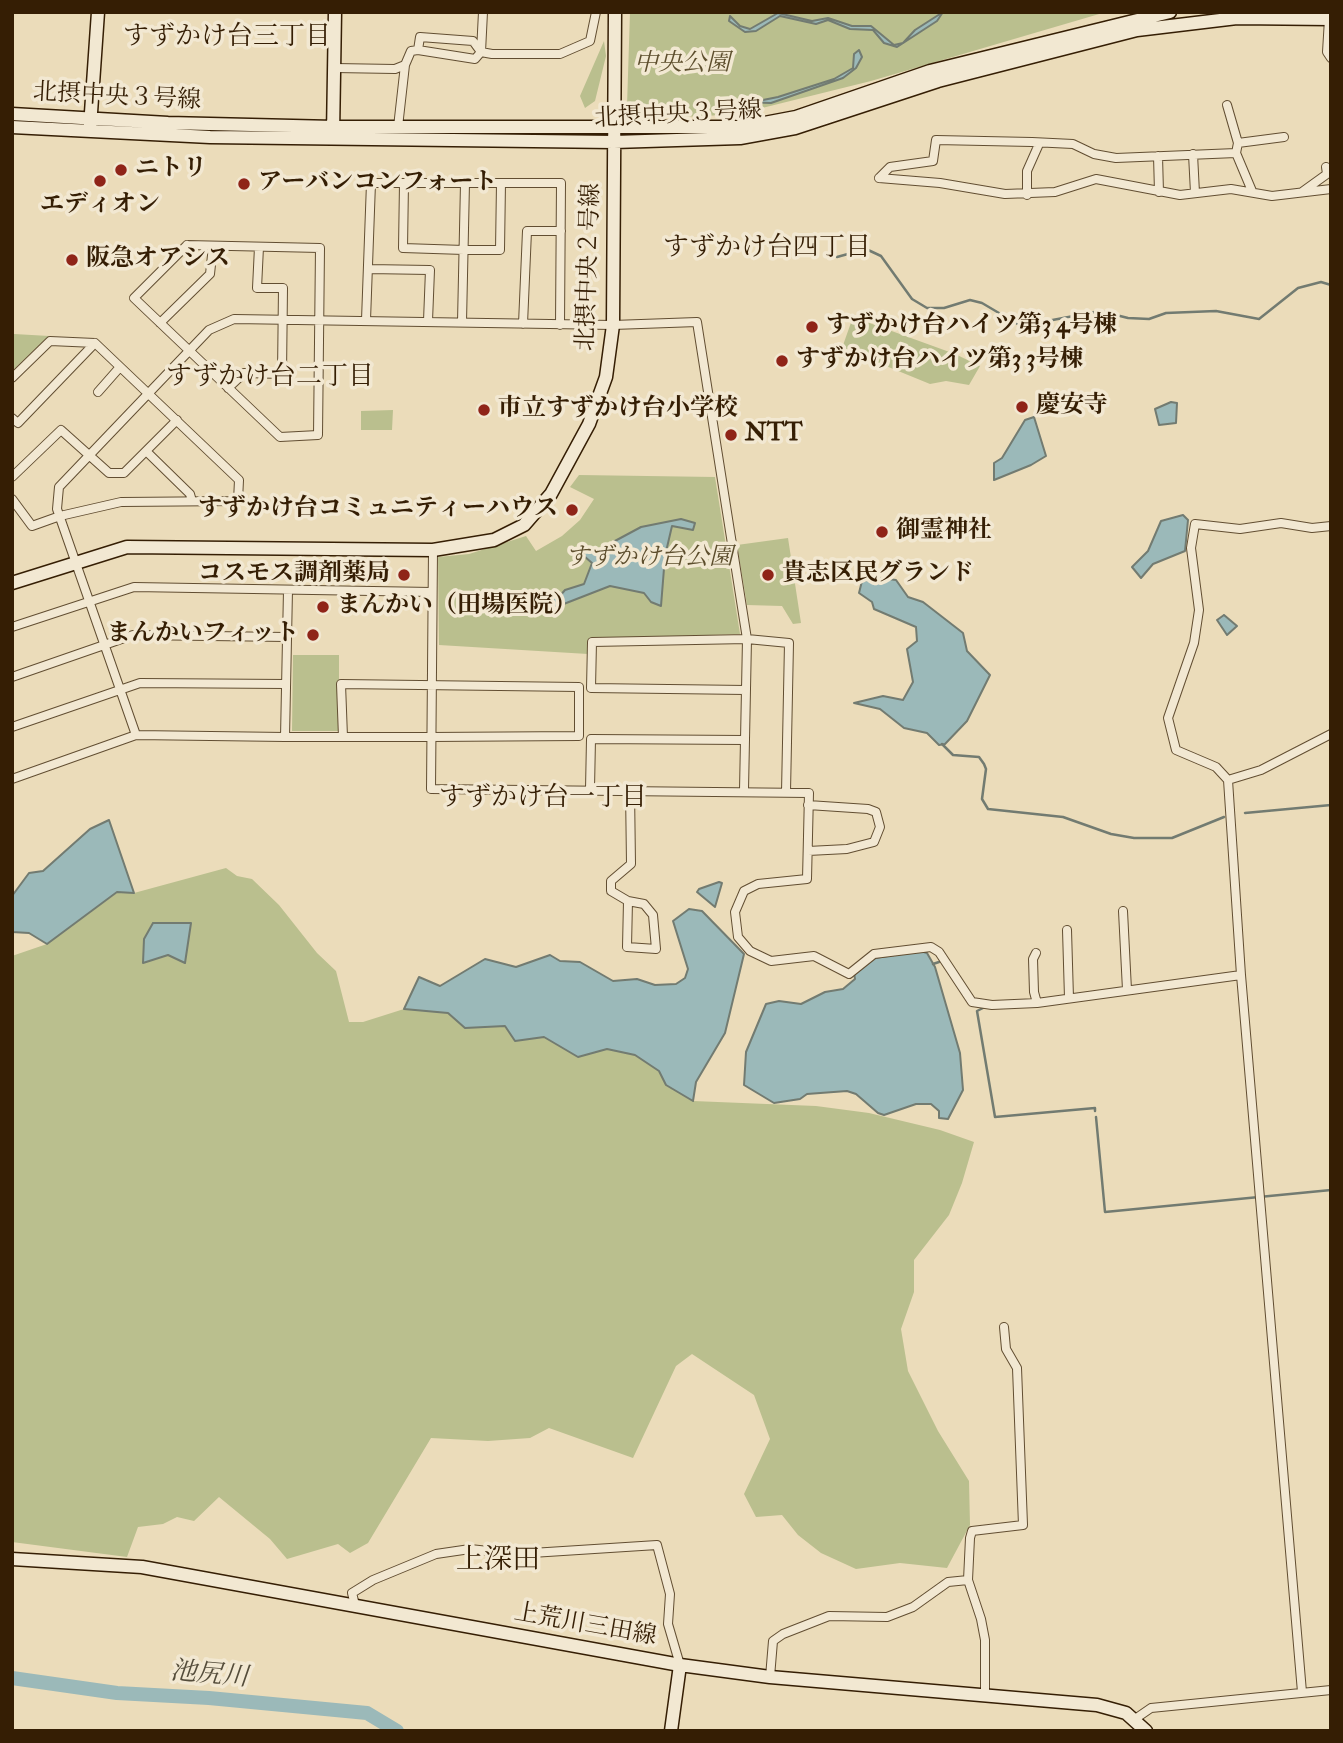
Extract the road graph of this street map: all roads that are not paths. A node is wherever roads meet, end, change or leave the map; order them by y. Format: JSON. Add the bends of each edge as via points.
{"nodes":[{"id":1,"x":98,"y":12,"type":"edge"},
{"id":2,"x":335,"y":12,"type":"edge"},
{"id":3,"x":483,"y":12,"type":"edge"},
{"id":4,"x":596,"y":12,"type":"edge"},
{"id":5,"x":615,"y":12,"type":"edge"},
{"id":6,"x":1170,"y":12,"type":"edge"},
{"id":7,"x":1330,"y":19,"type":"edge"},
{"id":8,"x":418,"y":50,"type":"junction"},
{"id":9,"x":481,"y":52,"type":"junction"},
{"id":10,"x":1331,"y":58,"type":"edge"},
{"id":11,"x":405,"y":65,"type":"junction"},
{"id":12,"x":335,"y":68,"type":"junction"},
{"id":13,"x":1227,"y":105,"type":"dead end"},
{"id":14,"x":12,"y":114,"type":"edge"},
{"id":15,"x":12,"y":127,"type":"edge"},
{"id":16,"x":397,"y":127,"type":"junction"},
{"id":17,"x":90,"y":130,"type":"junction"},
{"id":18,"x":334,"y":132,"type":"junction"},
{"id":19,"x":615,"y":135,"type":"junction"},
{"id":20,"x":1284,"y":137,"type":"dead end"},
{"id":21,"x":1238,"y":143,"type":"junction"},
{"id":22,"x":1039,"y":144,"type":"junction"},
{"id":23,"x":1236,"y":153,"type":"junction"},
{"id":24,"x":1193,"y":154,"type":"junction"},
{"id":25,"x":1158,"y":156,"type":"junction"},
{"id":26,"x":1326,"y":167,"type":"dead end"},
{"id":27,"x":404,"y":183,"type":"junction"},
{"id":28,"x":466,"y":183,"type":"junction"},
{"id":29,"x":501,"y":183,"type":"junction"},
{"id":30,"x":1331,"y":189,"type":"edge"},
{"id":31,"x":1251,"y":191,"type":"junction"},
{"id":32,"x":1159,"y":192,"type":"junction"},
{"id":33,"x":1195,"y":193,"type":"junction"},
{"id":34,"x":1300,"y":193,"type":"junction"},
{"id":35,"x":1027,"y":194,"type":"junction"},
{"id":36,"x":561,"y":231,"type":"junction"},
{"id":37,"x":213,"y":246,"type":"junction"},
{"id":38,"x":259,"y":247,"type":"junction"},
{"id":39,"x":464,"y":250,"type":"junction"},
{"id":40,"x":368,"y":269,"type":"junction"},
{"id":41,"x":321,"y":318,"type":"junction"},
{"id":42,"x":283,"y":319,"type":"junction"},
{"id":43,"x":366,"y":320,"type":"junction"},
{"id":44,"x":428,"y":321,"type":"junction"},
{"id":45,"x":463,"y":322,"type":"junction"},
{"id":46,"x":160,"y":323,"type":"junction"},
{"id":47,"x":523,"y":324,"type":"junction"},
{"id":48,"x":560,"y":325,"type":"junction"},
{"id":49,"x":613,"y":325,"type":"junction"},
{"id":50,"x":95,"y":343,"type":"junction"},
{"id":51,"x":188,"y":351,"type":"junction"},
{"id":52,"x":121,"y":367,"type":"junction"},
{"id":53,"x":12,"y":378,"type":"edge"},
{"id":54,"x":229,"y":388,"type":"junction"},
{"id":55,"x":97,"y":392,"type":"dead end"},
{"id":56,"x":148,"y":392,"type":"junction"},
{"id":57,"x":12,"y":418,"type":"edge"},
{"id":58,"x":177,"y":420,"type":"junction"},
{"id":59,"x":146,"y":451,"type":"junction"},
{"id":60,"x":89,"y":456,"type":"junction"},
{"id":61,"x":12,"y":477,"type":"edge"},
{"id":62,"x":12,"y":499,"type":"edge"},
{"id":63,"x":192,"y":501,"type":"junction"},
{"id":64,"x":60,"y":516,"type":"junction"},
{"id":65,"x":1331,"y":526,"type":"edge"},
{"id":66,"x":433,"y":550,"type":"junction"},
{"id":67,"x":75,"y":562,"type":"junction"},
{"id":68,"x":12,"y":583,"type":"edge"},
{"id":69,"x":288,"y":590,"type":"junction"},
{"id":70,"x":432,"y":592,"type":"junction"},
{"id":71,"x":89,"y":601,"type":"junction"},
{"id":72,"x":12,"y":627,"type":"edge"},
{"id":73,"x":287,"y":637,"type":"junction"},
{"id":74,"x":747,"y":639,"type":"junction"},
{"id":75,"x":104,"y":645,"type":"junction"},
{"id":76,"x":12,"y":677,"type":"edge"},
{"id":77,"x":286,"y":684,"type":"junction"},
{"id":78,"x":432,"y":684,"type":"junction"},
{"id":79,"x":120,"y":689,"type":"junction"},
{"id":80,"x":746,"y":690,"type":"junction"},
{"id":81,"x":12,"y":727,"type":"edge"},
{"id":82,"x":1331,"y":734,"type":"edge"},
{"id":83,"x":136,"y":735,"type":"junction"},
{"id":84,"x":285,"y":737,"type":"junction"},
{"id":85,"x":343,"y":737,"type":"junction"},
{"id":86,"x":430,"y":737,"type":"junction"},
{"id":87,"x":745,"y":740,"type":"junction"},
{"id":88,"x":12,"y":779,"type":"edge"},
{"id":89,"x":1228,"y":780,"type":"junction"},
{"id":90,"x":590,"y":789,"type":"junction"},
{"id":91,"x":630,"y":790,"type":"junction"},
{"id":92,"x":744,"y":790,"type":"junction"},
{"id":93,"x":786,"y":792,"type":"junction"},
{"id":94,"x":808,"y":805,"type":"junction"},
{"id":95,"x":808,"y":851,"type":"junction"},
{"id":96,"x":628,"y":901,"type":"junction"},
{"id":97,"x":1123,"y":911,"type":"dead end"},
{"id":98,"x":1068,"y":930,"type":"dead end"},
{"id":99,"x":1035,"y":953,"type":"dead end"},
{"id":100,"x":1241,"y":975,"type":"junction"},
{"id":101,"x":1127,"y":990,"type":"junction"},
{"id":102,"x":1069,"y":998,"type":"junction"},
{"id":103,"x":1037,"y":1003,"type":"junction"},
{"id":104,"x":1004,"y":1327,"type":"dead end"},
{"id":105,"x":12,"y":1559,"type":"edge"},
{"id":106,"x":968,"y":1580,"type":"junction"},
{"id":107,"x":355,"y":1605,"type":"junction"},
{"id":108,"x":680,"y":1665,"type":"junction"},
{"id":109,"x":770,"y":1678,"type":"junction"},
{"id":110,"x":1331,"y":1690,"type":"edge"},
{"id":111,"x":1302,"y":1692,"type":"junction"},
{"id":112,"x":985,"y":1697,"type":"junction"},
{"id":113,"x":1136,"y":1720,"type":"junction"},
{"id":114,"x":671,"y":1731,"type":"edge"},
{"id":115,"x":1146,"y":1731,"type":"edge"}],
"edges":[{"from":1,"to":17,"type":"street"},
{"from":2,"to":12,"type":"street"},
{"from":3,"to":9,"type":"street"},
{"from":4,"to":9,"type":"street","via":[[590,40],[560,54]]},
{"from":5,"to":19,"type":"street","name":"北摂中央２号線"},
{"from":6,"to":19,"type":"street","name":"北摂中央３号線","via":[[930,71],[796,117],[743,127]]},
{"from":7,"to":10,"type":"street","via":[[1327,52]]},
{"from":7,"to":19,"type":"street","name":"北摂中央３号線","via":[[1237,18],[1163,25],[938,81],[764,135],[700,141]]},
{"from":8,"to":9,"type":"street","via":[[475,59]]},
{"from":8,"to":9,"type":"street","via":[[420,37],[472,41]]},
{"from":8,"to":11,"type":"street","via":[[411,51]]},
{"from":11,"to":12,"type":"street","via":[[395,69]]},
{"from":11,"to":16,"type":"street"},
{"from":12,"to":18,"type":"street"},
{"from":13,"to":21,"type":"street"},
{"from":14,"to":17,"type":"street","name":"北摂中央３号線"},
{"from":15,"to":17,"type":"street","name":"北摂中央３号線"},
{"from":16,"to":18,"type":"street","name":"北摂中央３号線"},
{"from":16,"to":19,"type":"street","name":"北摂中央３号線"},
{"from":17,"to":18,"type":"street","name":"北摂中央３号線"},
{"from":18,"to":19,"type":"street","name":"北摂中央３号線"},
{"from":19,"to":49,"type":"street","name":"北摂中央２号線"},
{"from":20,"to":21,"type":"street"},
{"from":21,"to":23,"type":"street"},
{"from":22,"to":25,"type":"street","via":[[1073,144],[1116,158]]},
{"from":22,"to":35,"type":"street","via":[[1027,171]]},
{"from":22,"to":35,"type":"street","via":[[936,140],[933,161],[890,167],[879,178]]},
{"from":23,"to":24,"type":"street"},
{"from":23,"to":31,"type":"street"},
{"from":24,"to":25,"type":"street"},
{"from":24,"to":33,"type":"street"},
{"from":25,"to":32,"type":"street"},
{"from":26,"to":34,"type":"street","via":[[1327,174]]},
{"from":27,"to":28,"type":"street"},
{"from":27,"to":39,"type":"street","via":[[403,248]]},
{"from":27,"to":40,"type":"street","via":[[371,183]]},
{"from":28,"to":29,"type":"street"},
{"from":28,"to":39,"type":"street"},
{"from":29,"to":36,"type":"street","via":[[561,183]]},
{"from":29,"to":39,"type":"street","via":[[500,250]]},
{"from":30,"to":34,"type":"street"},
{"from":31,"to":33,"type":"street"},
{"from":31,"to":34,"type":"street","via":[[1272,196]]},
{"from":32,"to":33,"type":"street"},
{"from":32,"to":35,"type":"street","via":[[1096,179]]},
{"from":36,"to":47,"type":"street","via":[[527,231]]},
{"from":36,"to":48,"type":"street"},
{"from":37,"to":38,"type":"street"},
{"from":37,"to":46,"type":"street","via":[[210,274]]},
{"from":37,"to":46,"type":"street","via":[[187,245],[134,298]]},
{"from":38,"to":41,"type":"street","via":[[320,248]]},
{"from":38,"to":42,"type":"street","via":[[257,288],[283,288]]},
{"from":39,"to":45,"type":"street"},
{"from":40,"to":43,"type":"street"},
{"from":40,"to":44,"type":"street","via":[[430,270]]},
{"from":41,"to":42,"type":"street"},
{"from":41,"to":43,"type":"street"},
{"from":41,"to":54,"type":"street","via":[[318,435],[280,437]]},
{"from":42,"to":51,"type":"street","via":[[234,319],[209,330]]},
{"from":42,"to":54,"type":"street","via":[[282,374],[244,373]]},
{"from":43,"to":44,"type":"street"},
{"from":44,"to":45,"type":"street"},
{"from":45,"to":47,"type":"street"},
{"from":46,"to":51,"type":"street"},
{"from":47,"to":48,"type":"street"},
{"from":48,"to":49,"type":"street"},
{"from":49,"to":66,"type":"street","name":"北摂中央２号線","via":[[606,377],[589,424],[551,494],[524,525],[494,540]]},
{"from":49,"to":74,"type":"street","via":[[697,322]]},
{"from":50,"to":52,"type":"street"},
{"from":50,"to":53,"type":"street","via":[[50,341]]},
{"from":50,"to":57,"type":"street","via":[[18,424]]},
{"from":51,"to":54,"type":"street"},
{"from":51,"to":56,"type":"street"},
{"from":52,"to":55,"type":"street"},
{"from":52,"to":56,"type":"street"},
{"from":56,"to":58,"type":"street"},
{"from":56,"to":60,"type":"street"},
{"from":58,"to":59,"type":"street"},
{"from":58,"to":63,"type":"street","via":[[239,480],[238,501]]},
{"from":59,"to":60,"type":"street","via":[[124,473],[109,473]]},
{"from":59,"to":63,"type":"street"},
{"from":60,"to":61,"type":"street","via":[[61,430]]},
{"from":60,"to":64,"type":"street","via":[[59,487]]},
{"from":62,"to":64,"type":"street","via":[[32,526]]},
{"from":63,"to":64,"type":"street","via":[[121,502]]},
{"from":64,"to":67,"type":"street"},
{"from":65,"to":89,"type":"street","via":[[1281,523],[1240,529],[1195,524],[1191,555],[1199,610],[1194,643],[1168,718],[1169,732],[1176,750],[1216,767]]},
{"from":66,"to":67,"type":"street","name":"北摂中央２号線","via":[[152,546],[127,547]]},
{"from":66,"to":70,"type":"street"},
{"from":67,"to":68,"type":"street","name":"北摂中央２号線"},
{"from":67,"to":71,"type":"street"},
{"from":69,"to":70,"type":"street"},
{"from":69,"to":71,"type":"street","via":[[134,587]]},
{"from":69,"to":73,"type":"street"},
{"from":70,"to":78,"type":"street"},
{"from":71,"to":72,"type":"street"},
{"from":71,"to":75,"type":"street"},
{"from":73,"to":75,"type":"street","via":[[133,635]]},
{"from":73,"to":77,"type":"street"},
{"from":74,"to":80,"type":"street"},
{"from":74,"to":80,"type":"street","via":[[592,642],[591,688]]},
{"from":74,"to":93,"type":"street","via":[[789,643]]},
{"from":75,"to":76,"type":"street"},
{"from":75,"to":79,"type":"street"},
{"from":77,"to":79,"type":"street","via":[[140,683]]},
{"from":77,"to":84,"type":"street"},
{"from":78,"to":85,"type":"street","via":[[341,684]]},
{"from":78,"to":86,"type":"street"},
{"from":78,"to":86,"type":"street","via":[[579,687],[579,736]]},
{"from":79,"to":81,"type":"street"},
{"from":79,"to":83,"type":"street"},
{"from":80,"to":87,"type":"street"},
{"from":82,"to":89,"type":"street","via":[[1261,770]]},
{"from":83,"to":84,"type":"street"},
{"from":83,"to":88,"type":"street"},
{"from":84,"to":85,"type":"street"},
{"from":85,"to":86,"type":"street"},
{"from":86,"to":90,"type":"street","via":[[431,789]]},
{"from":87,"to":90,"type":"street","via":[[591,739]]},
{"from":87,"to":92,"type":"street"},
{"from":89,"to":100,"type":"street"},
{"from":90,"to":91,"type":"street"},
{"from":91,"to":92,"type":"street"},
{"from":91,"to":96,"type":"street","via":[[631,864],[611,881],[611,891]]},
{"from":92,"to":93,"type":"street"},
{"from":93,"to":94,"type":"street","via":[[808,793]]},
{"from":94,"to":95,"type":"street"},
{"from":94,"to":95,"type":"street","via":[[868,809],[876,813],[880,827],[874,842]]},
{"from":95,"to":103,"type":"street","via":[[807,879],[758,884],[744,891],[734,921],[738,937],[750,951],[771,961],[814,956],[849,974],[874,954],[931,947],[972,1002]]},
{"from":96,"to":96,"type":"street","via":[[627,947],[656,949],[653,915],[644,904]]},
{"from":97,"to":101,"type":"street"},
{"from":98,"to":102,"type":"street"},
{"from":99,"to":103,"type":"street"},
{"from":100,"to":101,"type":"street"},
{"from":100,"to":111,"type":"street"},
{"from":101,"to":102,"type":"street"},
{"from":102,"to":103,"type":"street"},
{"from":104,"to":106,"type":"street","via":[[1006,1349],[1017,1368],[1023,1525],[972,1531]]},
{"from":105,"to":107,"type":"street","name":"上荒川三田線","via":[[142,1567]]},
{"from":106,"to":109,"type":"street","via":[[948,1582],[913,1607],[887,1618],[829,1616],[783,1634],[773,1641]]},
{"from":106,"to":112,"type":"street","via":[[985,1640]]},
{"from":107,"to":108,"type":"street","name":"上荒川三田線"},
{"from":107,"to":108,"type":"street","via":[[352,1593],[436,1554],[470,1549],[516,1553],[657,1545],[670,1594],[668,1624]]},
{"from":108,"to":109,"type":"street","name":"上荒川三田線"},
{"from":108,"to":114,"type":"street"},
{"from":109,"to":112,"type":"street","name":"上荒川三田線"},
{"from":110,"to":111,"type":"street"},
{"from":111,"to":113,"type":"street","via":[[1151,1708]]},
{"from":112,"to":113,"type":"street","name":"上荒川三田線","via":[[1105,1706]]},
{"from":113,"to":115,"type":"street","name":"上荒川三田線"}]}
